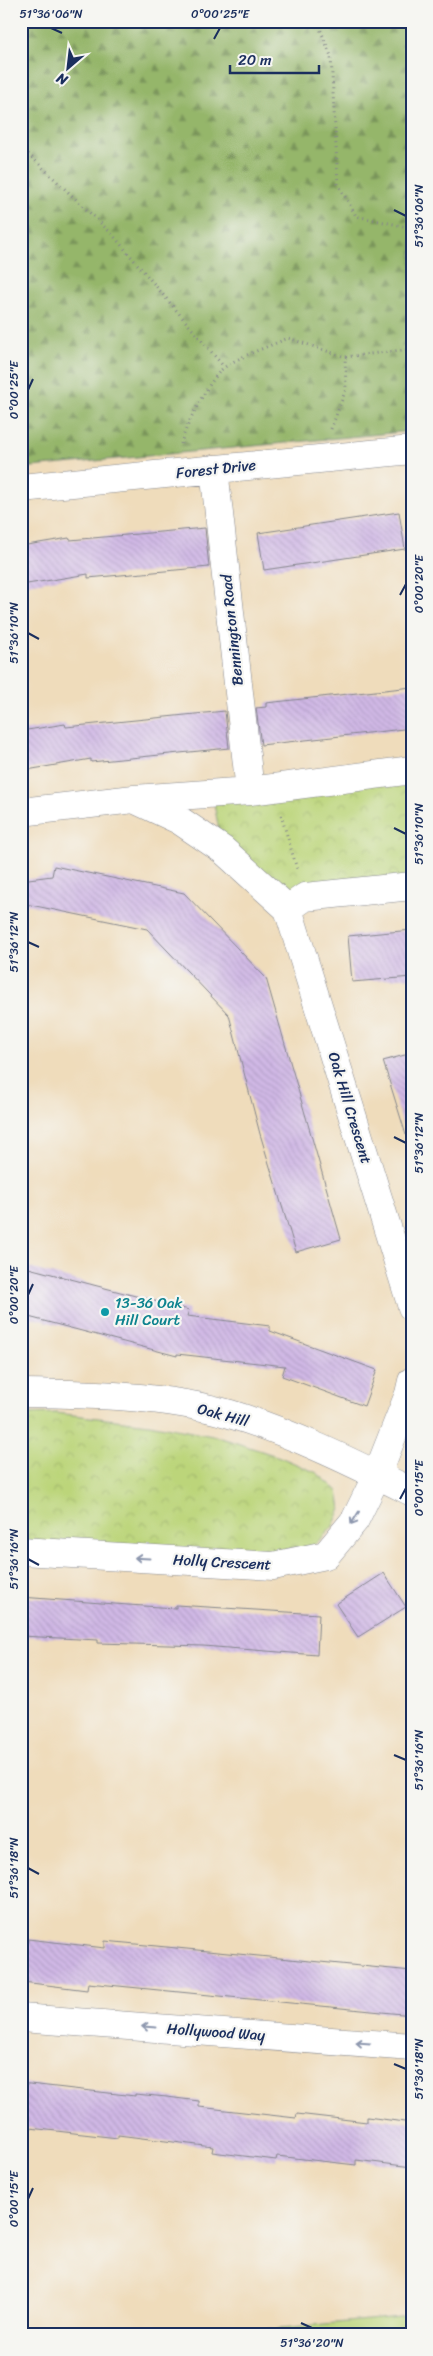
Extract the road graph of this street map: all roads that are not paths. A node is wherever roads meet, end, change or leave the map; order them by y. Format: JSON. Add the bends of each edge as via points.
{"nodes":[{"id":1,"x":412,"y":450,"type":"edge"},
{"id":2,"x":214,"y":469,"type":"junction"},
{"id":3,"x":21,"y":488,"type":"edge"},
{"id":4,"x":412,"y":770,"type":"edge"},
{"id":5,"x":262,"y":790,"type":"junction"},
{"id":6,"x":134,"y":799,"type":"junction"},
{"id":7,"x":21,"y":812,"type":"edge"},
{"id":8,"x":412,"y":886,"type":"edge"},
{"id":9,"x":296,"y":903,"type":"junction"},
{"id":10,"x":412,"y":1307,"type":"edge"},
{"id":11,"x":412,"y":1381,"type":"edge"},
{"id":12,"x":21,"y":1393,"type":"edge"},
{"id":13,"x":377,"y":1475,"type":"junction"},
{"id":14,"x":412,"y":1492,"type":"edge"},
{"id":15,"x":21,"y":1551,"type":"edge"},
{"id":16,"x":21,"y":2018,"type":"edge"},
{"id":17,"x":412,"y":2046,"type":"edge"}],
"edges":[{"from":1,"to":2,"type":"street","name":"Forest Drive"},
{"from":2,"to":3,"type":"street","name":"Forest Drive"},
{"from":2,"to":5,"type":"street","name":"Bennington Road"},
{"from":4,"to":5,"type":"street"},
{"from":5,"to":6,"type":"street"},
{"from":6,"to":7,"type":"street"},
{"from":6,"to":9,"type":"street","via":[[179,820]]},
{"from":8,"to":9,"type":"street"},
{"from":9,"to":10,"type":"street","name":"Oak Hill Crescent"},
{"from":11,"to":13,"type":"street"},
{"from":12,"to":13,"type":"street","name":"Oak Hill","via":[[89,1394],[229,1414],[301,1440]]},
{"from":13,"to":14,"type":"street","name":"Oak Hill"},
{"from":13,"to":15,"type":"street","name":"Holly Crescent","one_way":true,"via":[[355,1520],[326,1555],[317,1557],[272,1566]]},
{"from":17,"to":16,"type":"street","name":"Hollywood Way","one_way":true}]}
